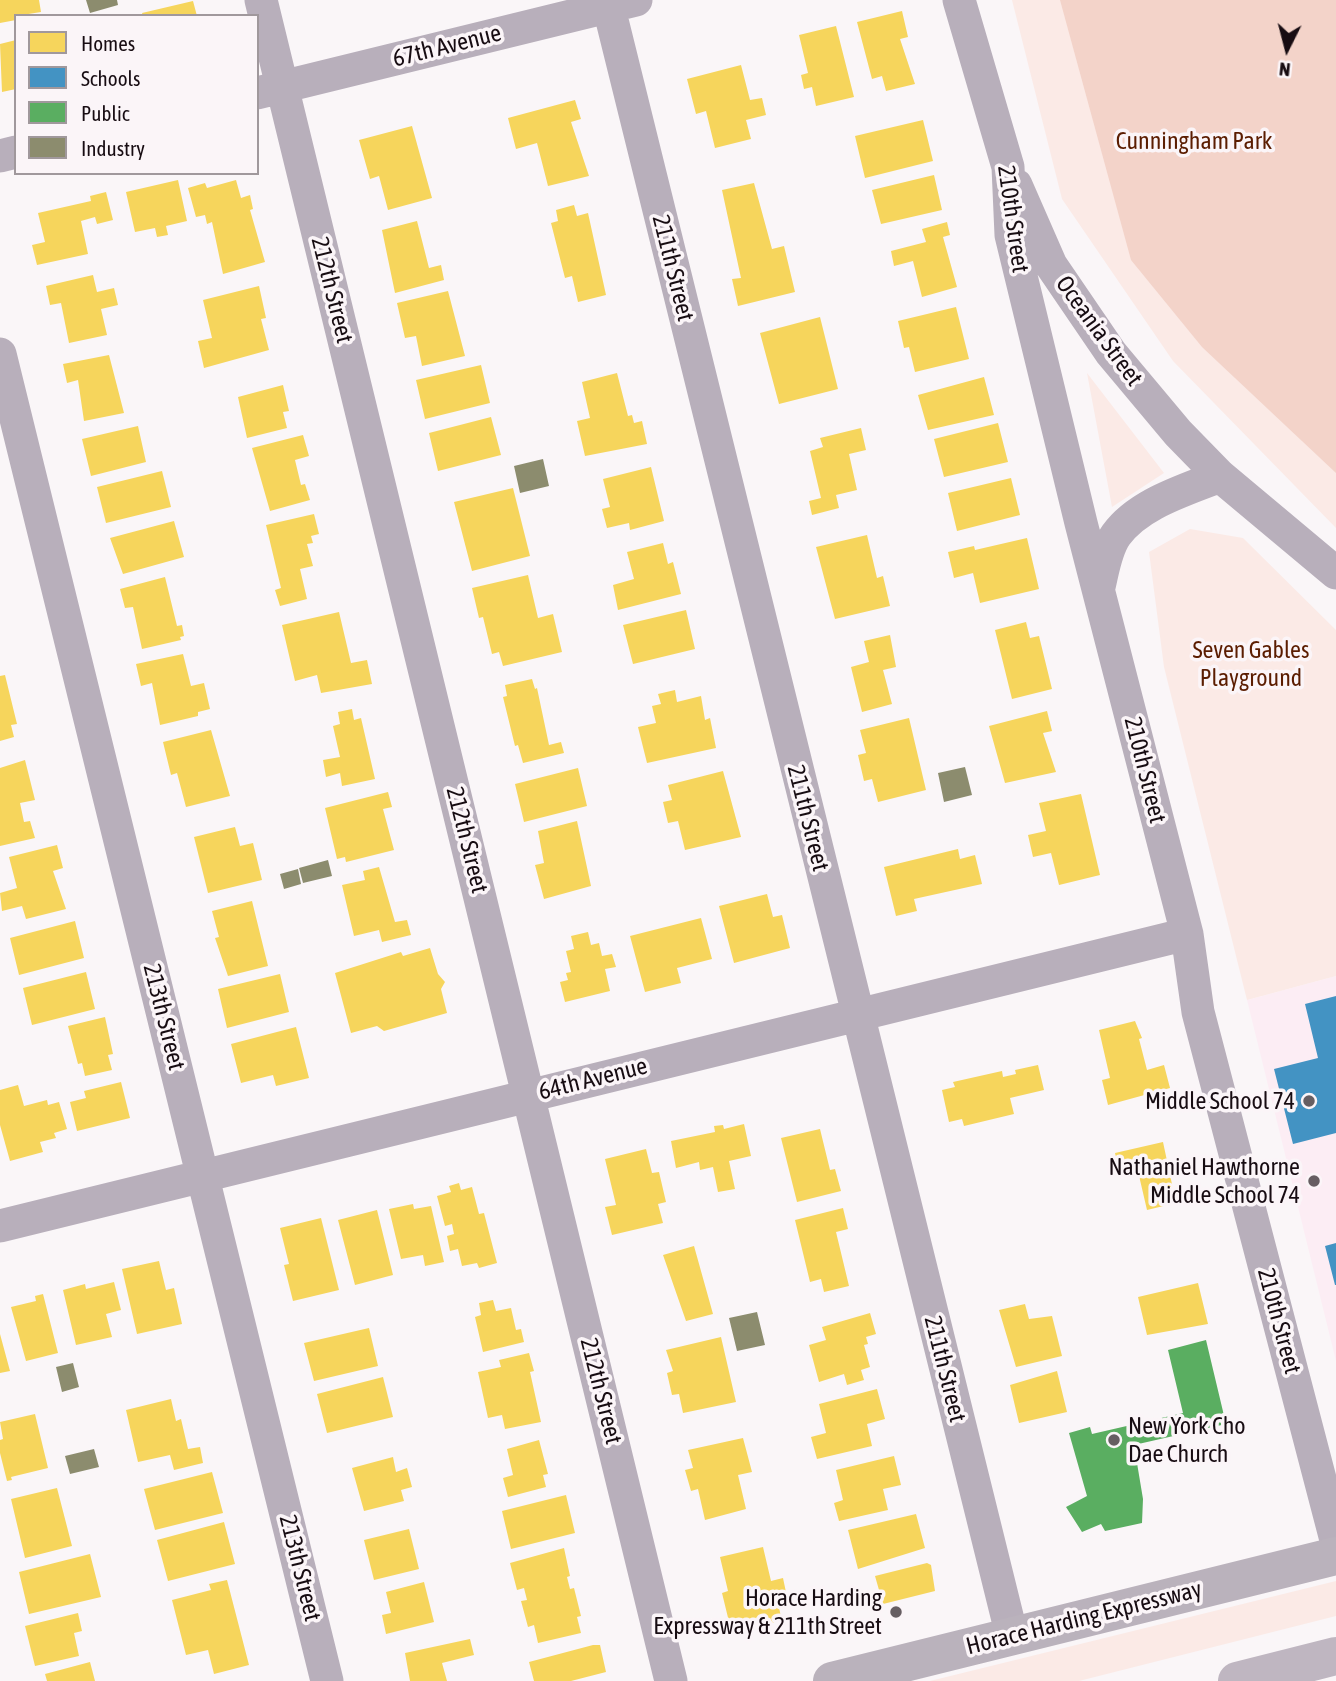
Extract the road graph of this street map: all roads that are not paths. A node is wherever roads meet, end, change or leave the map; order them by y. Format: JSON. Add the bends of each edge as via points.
{"nodes":[{"id":1,"x":261,"y":0,"type":"edge"},
{"id":2,"x":959,"y":0,"type":"edge"},
{"id":3,"x":618,"y":2,"type":"edge"},
{"id":4,"x":270,"y":90,"type":"edge"},
{"id":5,"x":1007,"y":167,"type":"junction"},
{"id":6,"x":0,"y":354,"type":"edge"},
{"id":7,"x":1220,"y":476,"type":"junction"},
{"id":8,"x":1336,"y":573,"type":"edge"},
{"id":9,"x":1099,"y":587,"type":"junction"},
{"id":10,"x":1186,"y":934,"type":"junction"},
{"id":11,"x":857,"y":1015,"type":"junction"},
{"id":12,"x":529,"y":1095,"type":"junction"},
{"id":13,"x":203,"y":1176,"type":"junction"},
{"id":14,"x":0,"y":1226,"type":"edge"},
{"id":15,"x":1336,"y":1540,"type":"edge"},
{"id":16,"x":1336,"y":1556,"type":"edge"},
{"id":17,"x":1012,"y":1636,"type":"junction"},
{"id":18,"x":1336,"y":1657,"type":"edge"},
{"id":19,"x":327,"y":1681,"type":"edge"},
{"id":20,"x":671,"y":1681,"type":"edge"},
{"id":21,"x":832,"y":1681,"type":"edge"},
{"id":22,"x":1237,"y":1681,"type":"edge"}],
"edges":[{"from":1,"to":4,"type":"street","name":"212th Street"},
{"from":2,"to":5,"type":"street","name":"210th Street"},
{"from":3,"to":4,"type":"street","name":"67th Avenue"},
{"from":3,"to":11,"type":"street","name":"211th Street"},
{"from":4,"to":12,"type":"street","name":"212th Street"},
{"from":5,"to":7,"type":"street","name":"Oceania Street","via":[[1051,265],[1111,353]]},
{"from":5,"to":9,"type":"street","name":"210th Street","via":[[1011,235]]},
{"from":6,"to":13,"type":"street","name":"213th Street"},
{"from":7,"to":8,"type":"street","name":"Oceania Street"},
{"from":7,"to":9,"type":"street","via":[[1155,503],[1116,534]]},
{"from":9,"to":10,"type":"street","name":"210th Street"},
{"from":10,"to":11,"type":"street","name":"64th Avenue"},
{"from":10,"to":15,"type":"street","name":"210th Street","via":[[1198,1012]]},
{"from":11,"to":12,"type":"street","name":"64th Avenue"},
{"from":11,"to":17,"type":"street","name":"211th Street"},
{"from":12,"to":13,"type":"street","name":"64th Avenue"},
{"from":12,"to":20,"type":"street","name":"212th Street"},
{"from":13,"to":14,"type":"street","name":"64th Avenue"},
{"from":13,"to":19,"type":"street","name":"213th Street"},
{"from":16,"to":17,"type":"main road","name":"Horace Harding Expressway"},
{"from":17,"to":21,"type":"main road","name":"Horace Harding Expressway"},
{"from":18,"to":22,"type":"highway"}]}
